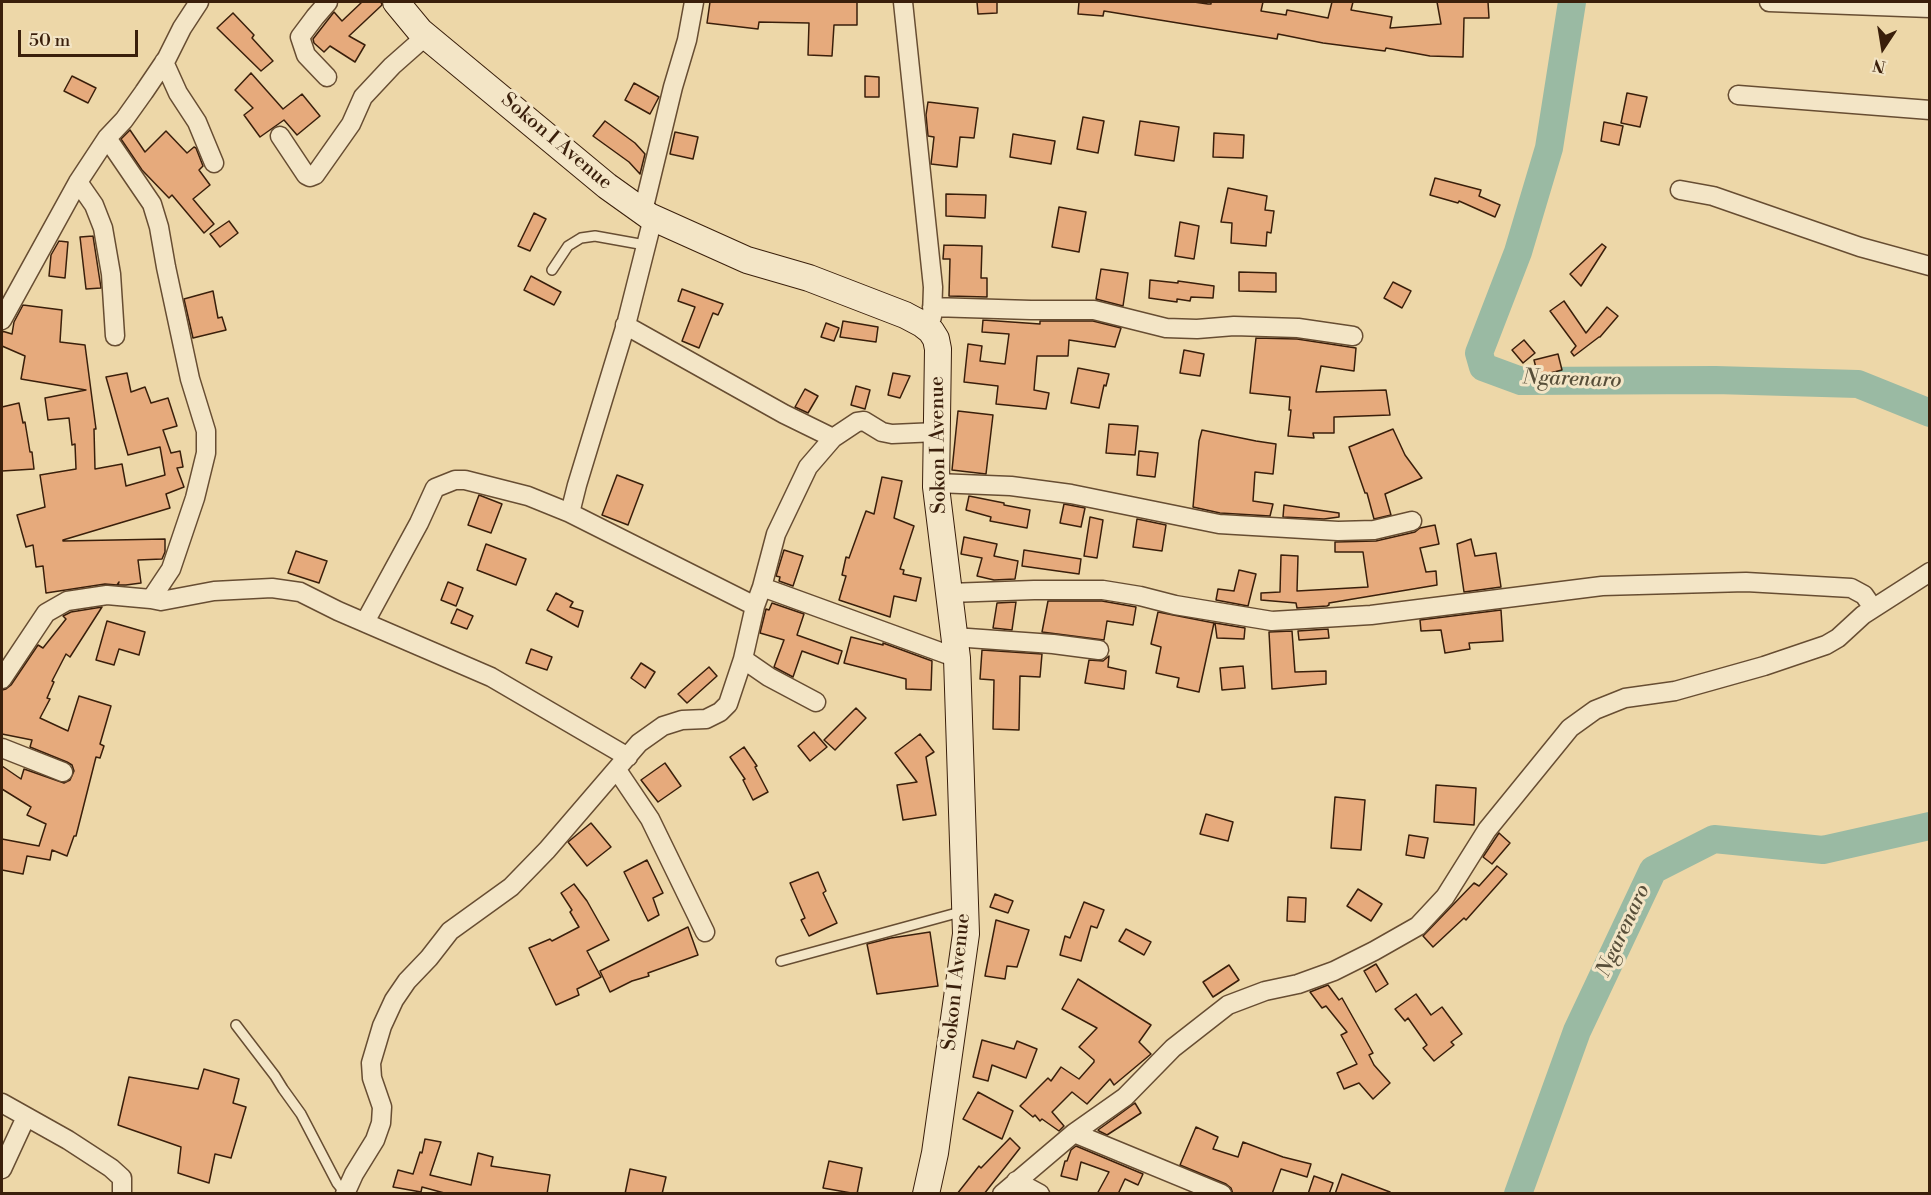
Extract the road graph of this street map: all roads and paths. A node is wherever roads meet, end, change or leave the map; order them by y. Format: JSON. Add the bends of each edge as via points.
{"nodes":[{"id":1,"x":199,"y":2,"type":"edge"},
{"id":2,"x":328,"y":2,"type":"edge"},
{"id":3,"x":396,"y":2,"type":"edge"},
{"id":4,"x":694,"y":2,"type":"edge"},
{"id":5,"x":903,"y":2,"type":"edge"},
{"id":6,"x":1769,"y":2,"type":"edge"},
{"id":7,"x":1929,"y":8,"type":"edge"},
{"id":8,"x":426,"y":36,"type":"junction"},
{"id":9,"x":164,"y":62,"type":"junction"},
{"id":10,"x":327,"y":77,"type":"dead end"},
{"id":11,"x":1738,"y":95,"type":"dead end"},
{"id":12,"x":1929,"y":110,"type":"edge"},
{"id":13,"x":280,"y":136,"type":"dead end"},
{"id":14,"x":107,"y":138,"type":"junction"},
{"id":15,"x":214,"y":163,"type":"dead end"},
{"id":16,"x":78,"y":182,"type":"junction"},
{"id":17,"x":1680,"y":190,"type":"dead end"},
{"id":18,"x":648,"y":214,"type":"junction"},
{"id":19,"x":645,"y":244,"type":"junction"},
{"id":20,"x":1929,"y":266,"type":"edge"},
{"id":21,"x":552,"y":270,"type":"dead end"},
{"id":22,"x":932,"y":319,"type":"junction"},
{"id":23,"x":2,"y":320,"type":"edge"},
{"id":24,"x":625,"y":325,"type":"junction"},
{"id":25,"x":115,"y":336,"type":"dead end"},
{"id":26,"x":1353,"y":336,"type":"dead end"},
{"id":27,"x":937,"y":432,"type":"junction"},
{"id":28,"x":833,"y":438,"type":"junction"},
{"id":29,"x":936,"y":483,"type":"junction"},
{"id":30,"x":570,"y":513,"type":"junction"},
{"id":31,"x":1412,"y":521,"type":"dead end"},
{"id":32,"x":1929,"y":572,"type":"edge"},
{"id":33,"x":762,"y":587,"type":"junction"},
{"id":34,"x":949,"y":593,"type":"junction"},
{"id":35,"x":151,"y":599,"type":"junction"},
{"id":36,"x":755,"y":606,"type":"junction"},
{"id":37,"x":1873,"y":608,"type":"junction"},
{"id":38,"x":365,"y":622,"type":"junction"},
{"id":39,"x":956,"y":648,"type":"junction"},
{"id":40,"x":1099,"y":650,"type":"dead end"},
{"id":41,"x":743,"y":659,"type":"junction"},
{"id":42,"x":2,"y":679,"type":"edge"},
{"id":43,"x":816,"y":702,"type":"dead end"},
{"id":44,"x":2,"y":748,"type":"edge"},
{"id":45,"x":622,"y":764,"type":"junction"},
{"id":46,"x":63,"y":772,"type":"dead end"},
{"id":47,"x":966,"y":910,"type":"junction"},
{"id":48,"x":705,"y":932,"type":"dead end"},
{"id":49,"x":781,"y":961,"type":"dead end"},
{"id":50,"x":236,"y":1025,"type":"dead end"},
{"id":51,"x":2,"y":1103,"type":"edge"},
{"id":52,"x":26,"y":1117,"type":"junction"},
{"id":53,"x":1074,"y":1133,"type":"junction"},
{"id":54,"x":2,"y":1169,"type":"edge"},
{"id":55,"x":1016,"y":1181,"type":"junction"},
{"id":56,"x":345,"y":1193,"type":"edge"},
{"id":57,"x":122,"y":1194,"type":"edge"},
{"id":58,"x":926,"y":1194,"type":"edge"},
{"id":59,"x":1002,"y":1194,"type":"edge"},
{"id":60,"x":1040,"y":1194,"type":"edge"},
{"id":61,"x":1222,"y":1194,"type":"edge"}],
"edges":[{"from":1,"to":9,"type":"street"},
{"from":2,"to":10,"type":"street","via":[[300,37],[306,55]]},
{"from":3,"to":8,"type":"street","name":"Sokon I Avenue"},
{"from":4,"to":18,"type":"street"},
{"from":5,"to":22,"type":"street","via":[[933,287]]},
{"from":6,"to":7,"type":"street"},
{"from":8,"to":13,"type":"street","via":[[363,97],[351,124],[315,175],[306,175]]},
{"from":8,"to":18,"type":"street","name":"Sokon I Avenue","via":[[607,186]]},
{"from":9,"to":14,"type":"street"},
{"from":9,"to":15,"type":"street"},
{"from":11,"to":12,"type":"street"},
{"from":14,"to":16,"type":"street"},
{"from":14,"to":35,"type":"street","via":[[152,204],[190,379],[206,432],[206,453],[195,498],[171,569]]},
{"from":16,"to":23,"type":"street"},
{"from":16,"to":25,"type":"street","via":[[94,205],[103,228]]},
{"from":17,"to":20,"type":"street","via":[[1713,196],[1838,240]]},
{"from":18,"to":19,"type":"street"},
{"from":18,"to":22,"type":"street","name":"Sokon I Avenue","via":[[747,260],[809,278],[922,324]]},
{"from":19,"to":21,"type":"lane","via":[[595,236],[581,238],[568,246]]},
{"from":19,"to":24,"type":"street"},
{"from":22,"to":26,"type":"street","via":[[1031,310],[1094,310],[1166,328],[1254,326]]},
{"from":22,"to":27,"type":"street","name":"Sokon I Avenue","via":[[938,349]]},
{"from":24,"to":28,"type":"street"},
{"from":24,"to":30,"type":"street"},
{"from":27,"to":28,"type":"street","via":[[892,434],[864,421]]},
{"from":27,"to":29,"type":"street","name":"Sokon I Avenue"},
{"from":28,"to":33,"type":"street","via":[[808,466],[785,513]]},
{"from":29,"to":31,"type":"street","via":[[1071,494],[1219,524],[1338,531],[1374,530]]},
{"from":29,"to":34,"type":"street","name":"Sokon I Avenue"},
{"from":30,"to":36,"type":"street"},
{"from":30,"to":38,"type":"street","via":[[528,496],[465,480],[444,484],[435,489]]},
{"from":32,"to":37,"type":"street"},
{"from":33,"to":36,"type":"street"},
{"from":33,"to":39,"type":"street"},
{"from":34,"to":37,"type":"street","via":[[1103,590],[1272,621],[1371,615],[1602,586],[1746,582],[1851,588],[1864,595]]},
{"from":34,"to":39,"type":"street","name":"Sokon I Avenue"},
{"from":35,"to":38,"type":"street","via":[[272,588],[300,592]]},
{"from":35,"to":42,"type":"street","via":[[107,595],[67,601],[46,613]]},
{"from":36,"to":41,"type":"street"},
{"from":37,"to":53,"type":"street","via":[[1838,638],[1806,653],[1675,691],[1625,698],[1595,711],[1570,728],[1487,830],[1445,897],[1418,926],[1334,971],[1228,1005],[1173,1048],[1125,1097]]},
{"from":38,"to":45,"type":"street","via":[[491,676]]},
{"from":39,"to":40,"type":"street","via":[[1053,644]]},
{"from":39,"to":47,"type":"street","name":"Sokon I Avenue"},
{"from":41,"to":43,"type":"street"},
{"from":41,"to":45,"type":"street","via":[[728,704],[720,712],[706,719],[663,726],[639,743]]},
{"from":44,"to":46,"type":"street"},
{"from":45,"to":48,"type":"street"},
{"from":45,"to":56,"type":"street","via":[[511,887],[450,931],[394,1000],[371,1063],[382,1107],[381,1123]]},
{"from":47,"to":49,"type":"lane"},
{"from":47,"to":58,"type":"street","name":"Sokon I Avenue","via":[[949,1058]]},
{"from":50,"to":56,"type":"lane","via":[[301,1114]]},
{"from":51,"to":52,"type":"street"},
{"from":52,"to":54,"type":"street"},
{"from":52,"to":57,"type":"street","via":[[111,1168],[122,1178]]},
{"from":53,"to":55,"type":"street"},
{"from":53,"to":61,"type":"street"},
{"from":55,"to":59,"type":"street"},
{"from":55,"to":60,"type":"street"}]}
